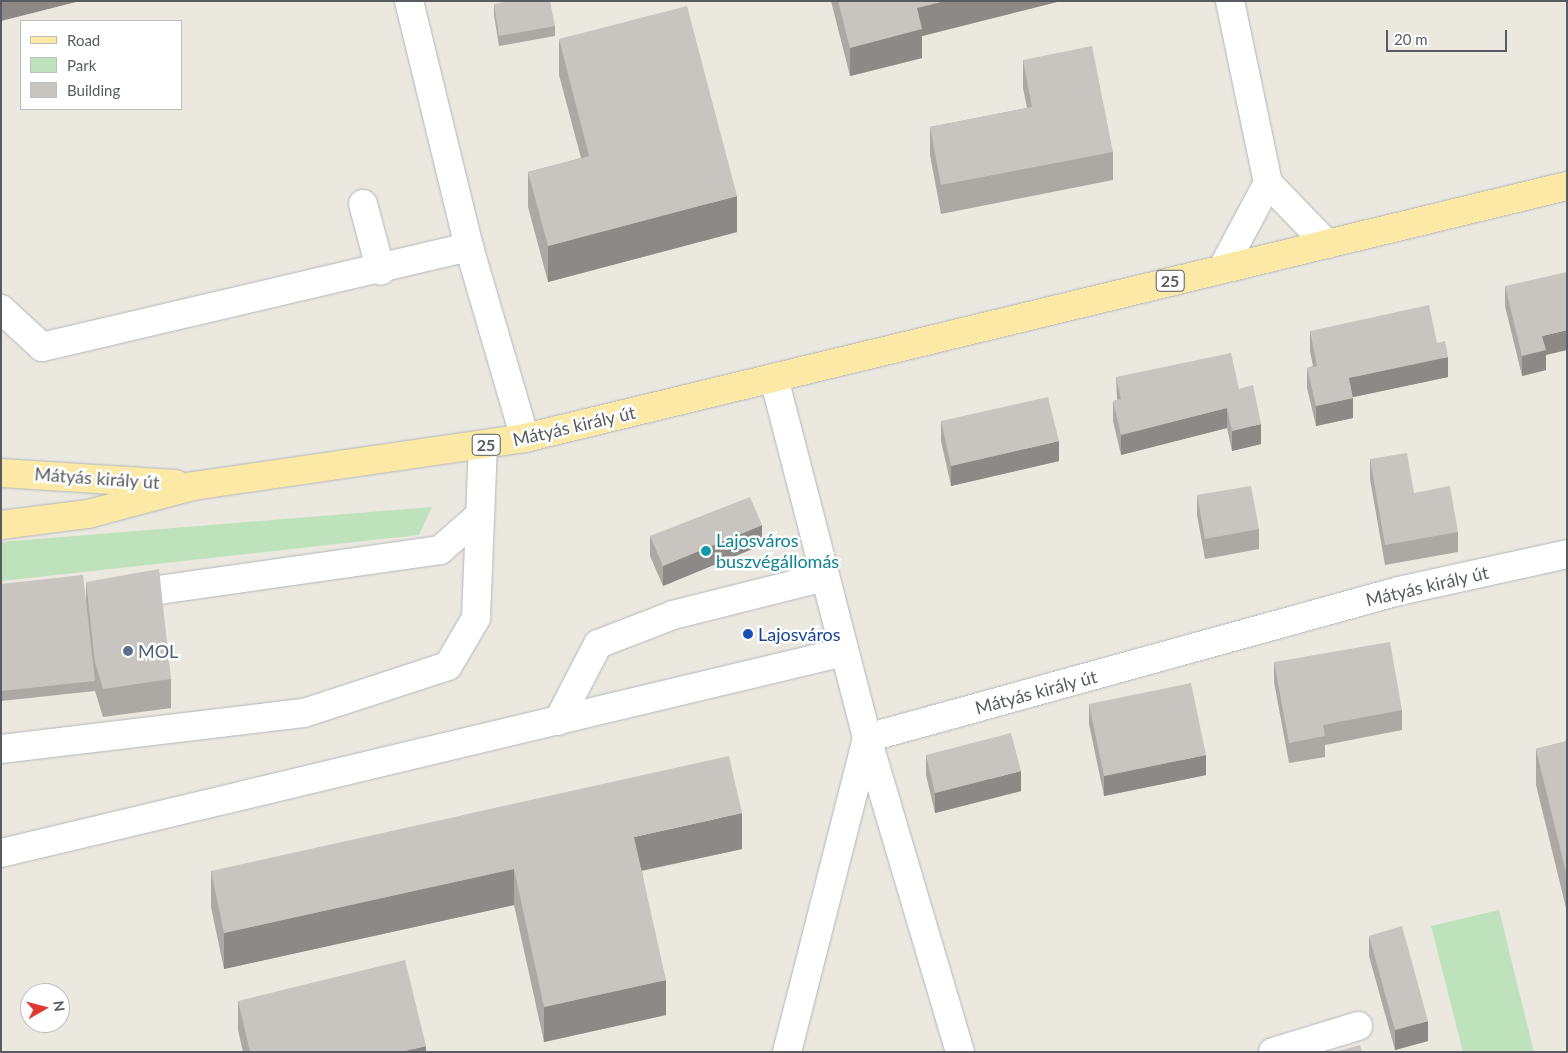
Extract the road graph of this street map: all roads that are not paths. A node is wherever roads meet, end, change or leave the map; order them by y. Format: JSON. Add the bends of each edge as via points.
{"nodes":[{"id":1,"x":409,"y":1,"type":"edge"},
{"id":2,"x":1230,"y":1,"type":"edge"},
{"id":3,"x":1268,"y":183,"type":"junction"},
{"id":4,"x":1567,"y":186,"type":"edge"},
{"id":5,"x":363,"y":204,"type":"dead end"},
{"id":6,"x":1327,"y":244,"type":"junction"},
{"id":7,"x":469,"y":247,"type":"junction"},
{"id":8,"x":1222,"y":268,"type":"junction"},
{"id":9,"x":380,"y":271,"type":"junction"},
{"id":10,"x":1,"y":309,"type":"edge"},
{"id":11,"x":774,"y":378,"type":"junction"},
{"id":12,"x":525,"y":438,"type":"junction"},
{"id":13,"x":483,"y":445,"type":"junction"},
{"id":14,"x":1,"y":473,"type":"edge"},
{"id":15,"x":193,"y":486,"type":"junction"},
{"id":16,"x":479,"y":516,"type":"junction"},
{"id":17,"x":1,"y":525,"type":"edge"},
{"id":18,"x":1567,"y":554,"type":"edge"},
{"id":19,"x":824,"y":578,"type":"junction"},
{"id":20,"x":99,"y":598,"type":"edge"},
{"id":21,"x":844,"y":652,"type":"junction"},
{"id":22,"x":558,"y":721,"type":"junction"},
{"id":23,"x":867,"y":738,"type":"junction"},
{"id":24,"x":1,"y":749,"type":"edge"},
{"id":25,"x":1,"y":853,"type":"edge"},
{"id":26,"x":1358,"y":1026,"type":"dead end"},
{"id":27,"x":787,"y":1052,"type":"edge"},
{"id":28,"x":960,"y":1052,"type":"edge"},
{"id":29,"x":1273,"y":1052,"type":"edge"}],
"edges":[{"from":1,"to":7,"type":"street"},
{"from":2,"to":3,"type":"street"},
{"from":3,"to":6,"type":"street"},
{"from":3,"to":8,"type":"street"},
{"from":4,"to":6,"type":"main road","name":"Mátyás király út","number":"25"},
{"from":5,"to":9,"type":"street"},
{"from":6,"to":8,"type":"main road","name":"Mátyás király út","number":"25"},
{"from":7,"to":9,"type":"street"},
{"from":7,"to":12,"type":"street"},
{"from":8,"to":11,"type":"main road","name":"Mátyás király út","number":"25"},
{"from":9,"to":10,"type":"street","via":[[42,347]]},
{"from":11,"to":12,"type":"main road","name":"Mátyás király út","number":"25"},
{"from":11,"to":19,"type":"street"},
{"from":12,"to":13,"type":"main road","name":"Mátyás király út","number":"25"},
{"from":13,"to":15,"type":"main road","name":"Mátyás király út","number":"25"},
{"from":13,"to":16,"type":"street"},
{"from":14,"to":15,"type":"main road","name":"Mátyás király út","number":"25"},
{"from":15,"to":17,"type":"main road","name":"Mátyás király út","via":[[88,514]]},
{"from":16,"to":20,"type":"street","via":[[440,550]]},
{"from":16,"to":24,"type":"street","via":[[476,618],[448,666],[304,714]]},
{"from":18,"to":23,"type":"street","name":"Mátyás király út","via":[[1399,591]]},
{"from":19,"to":21,"type":"street"},
{"from":19,"to":22,"type":"street","via":[[673,615],[598,644]]},
{"from":21,"to":22,"type":"street"},
{"from":21,"to":23,"type":"street"},
{"from":22,"to":25,"type":"street"},
{"from":23,"to":27,"type":"street"},
{"from":23,"to":28,"type":"street"},
{"from":26,"to":29,"type":"street"}]}
